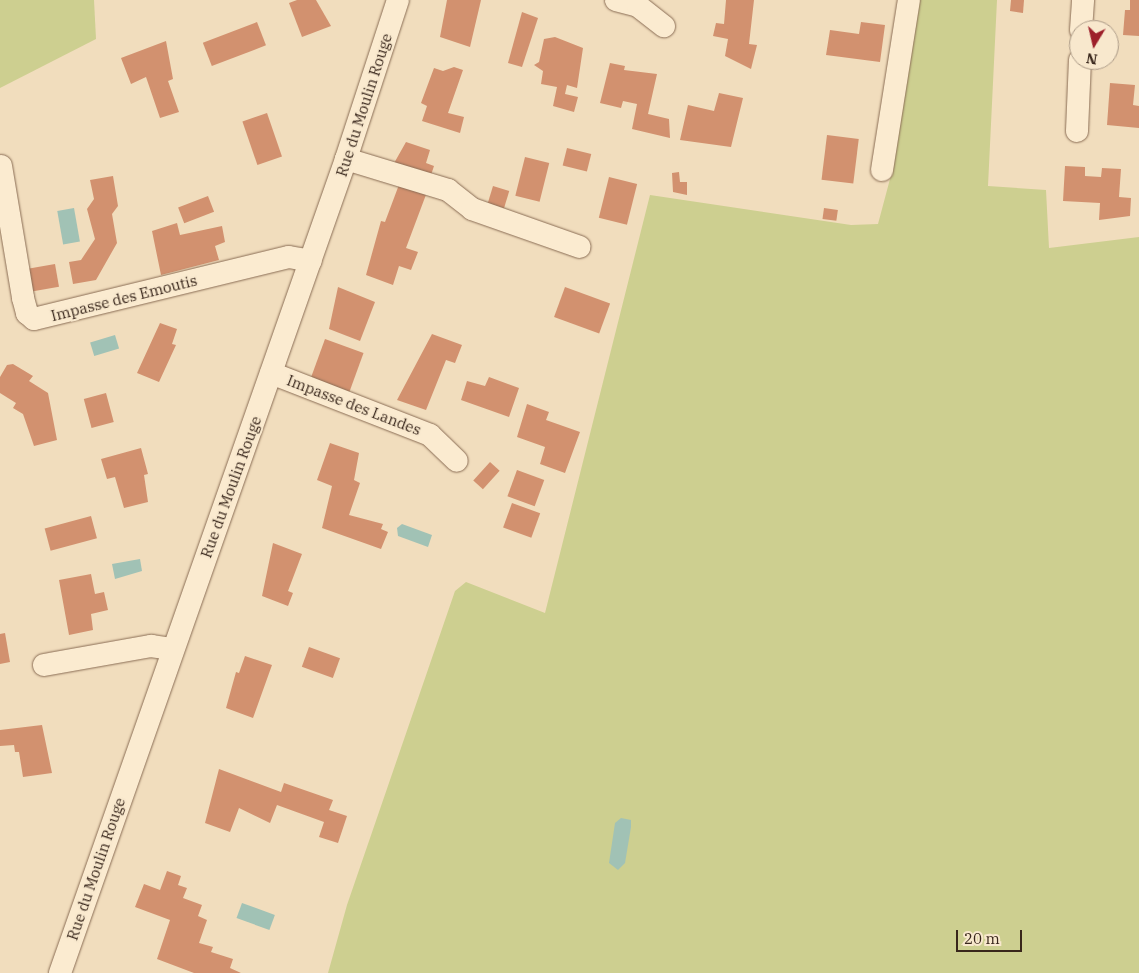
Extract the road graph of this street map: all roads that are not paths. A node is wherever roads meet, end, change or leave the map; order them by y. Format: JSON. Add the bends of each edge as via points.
{"nodes":[{"id":1,"x":398,"y":0,"type":"edge"},
{"id":2,"x":616,"y":0,"type":"edge"},
{"id":3,"x":909,"y":0,"type":"edge"},
{"id":4,"x":1083,"y":0,"type":"edge"},
{"id":5,"x":1082,"y":20,"type":"edge"},
{"id":6,"x":664,"y":26,"type":"dead end"},
{"id":7,"x":1080,"y":70,"type":"edge"},
{"id":8,"x":1077,"y":131,"type":"dead end"},
{"id":9,"x":346,"y":159,"type":"junction"},
{"id":10,"x":1,"y":166,"type":"dead end"},
{"id":11,"x":882,"y":170,"type":"dead end"},
{"id":12,"x":580,"y":247,"type":"dead end"},
{"id":13,"x":311,"y":261,"type":"junction"},
{"id":14,"x":272,"y":373,"type":"junction"},
{"id":15,"x":457,"y":461,"type":"dead end"},
{"id":16,"x":173,"y":649,"type":"junction"},
{"id":17,"x":44,"y":665,"type":"dead end"},
{"id":18,"x":60,"y":973,"type":"edge"}],
"edges":[{"from":1,"to":9,"type":"street","name":"Rue du Moulin Rouge"},
{"from":2,"to":6,"type":"street","via":[[638,6]]},
{"from":3,"to":11,"type":"street"},
{"from":4,"to":5,"type":"street"},
{"from":7,"to":8,"type":"street"},
{"from":9,"to":12,"type":"street","via":[[448,190],[472,209]]},
{"from":9,"to":13,"type":"street","name":"Rue du Moulin Rouge"},
{"from":10,"to":13,"type":"street","name":"Impasse des Emoutis","via":[[23,298],[27,313],[34,320],[289,257]]},
{"from":13,"to":14,"type":"street","name":"Rue du Moulin Rouge"},
{"from":14,"to":15,"type":"street","name":"Impasse des Landes","via":[[430,435]]},
{"from":14,"to":16,"type":"street","name":"Rue du Moulin Rouge"},
{"from":16,"to":17,"type":"street","via":[[151,646]]},
{"from":16,"to":18,"type":"street","name":"Rue du Moulin Rouge"}]}
